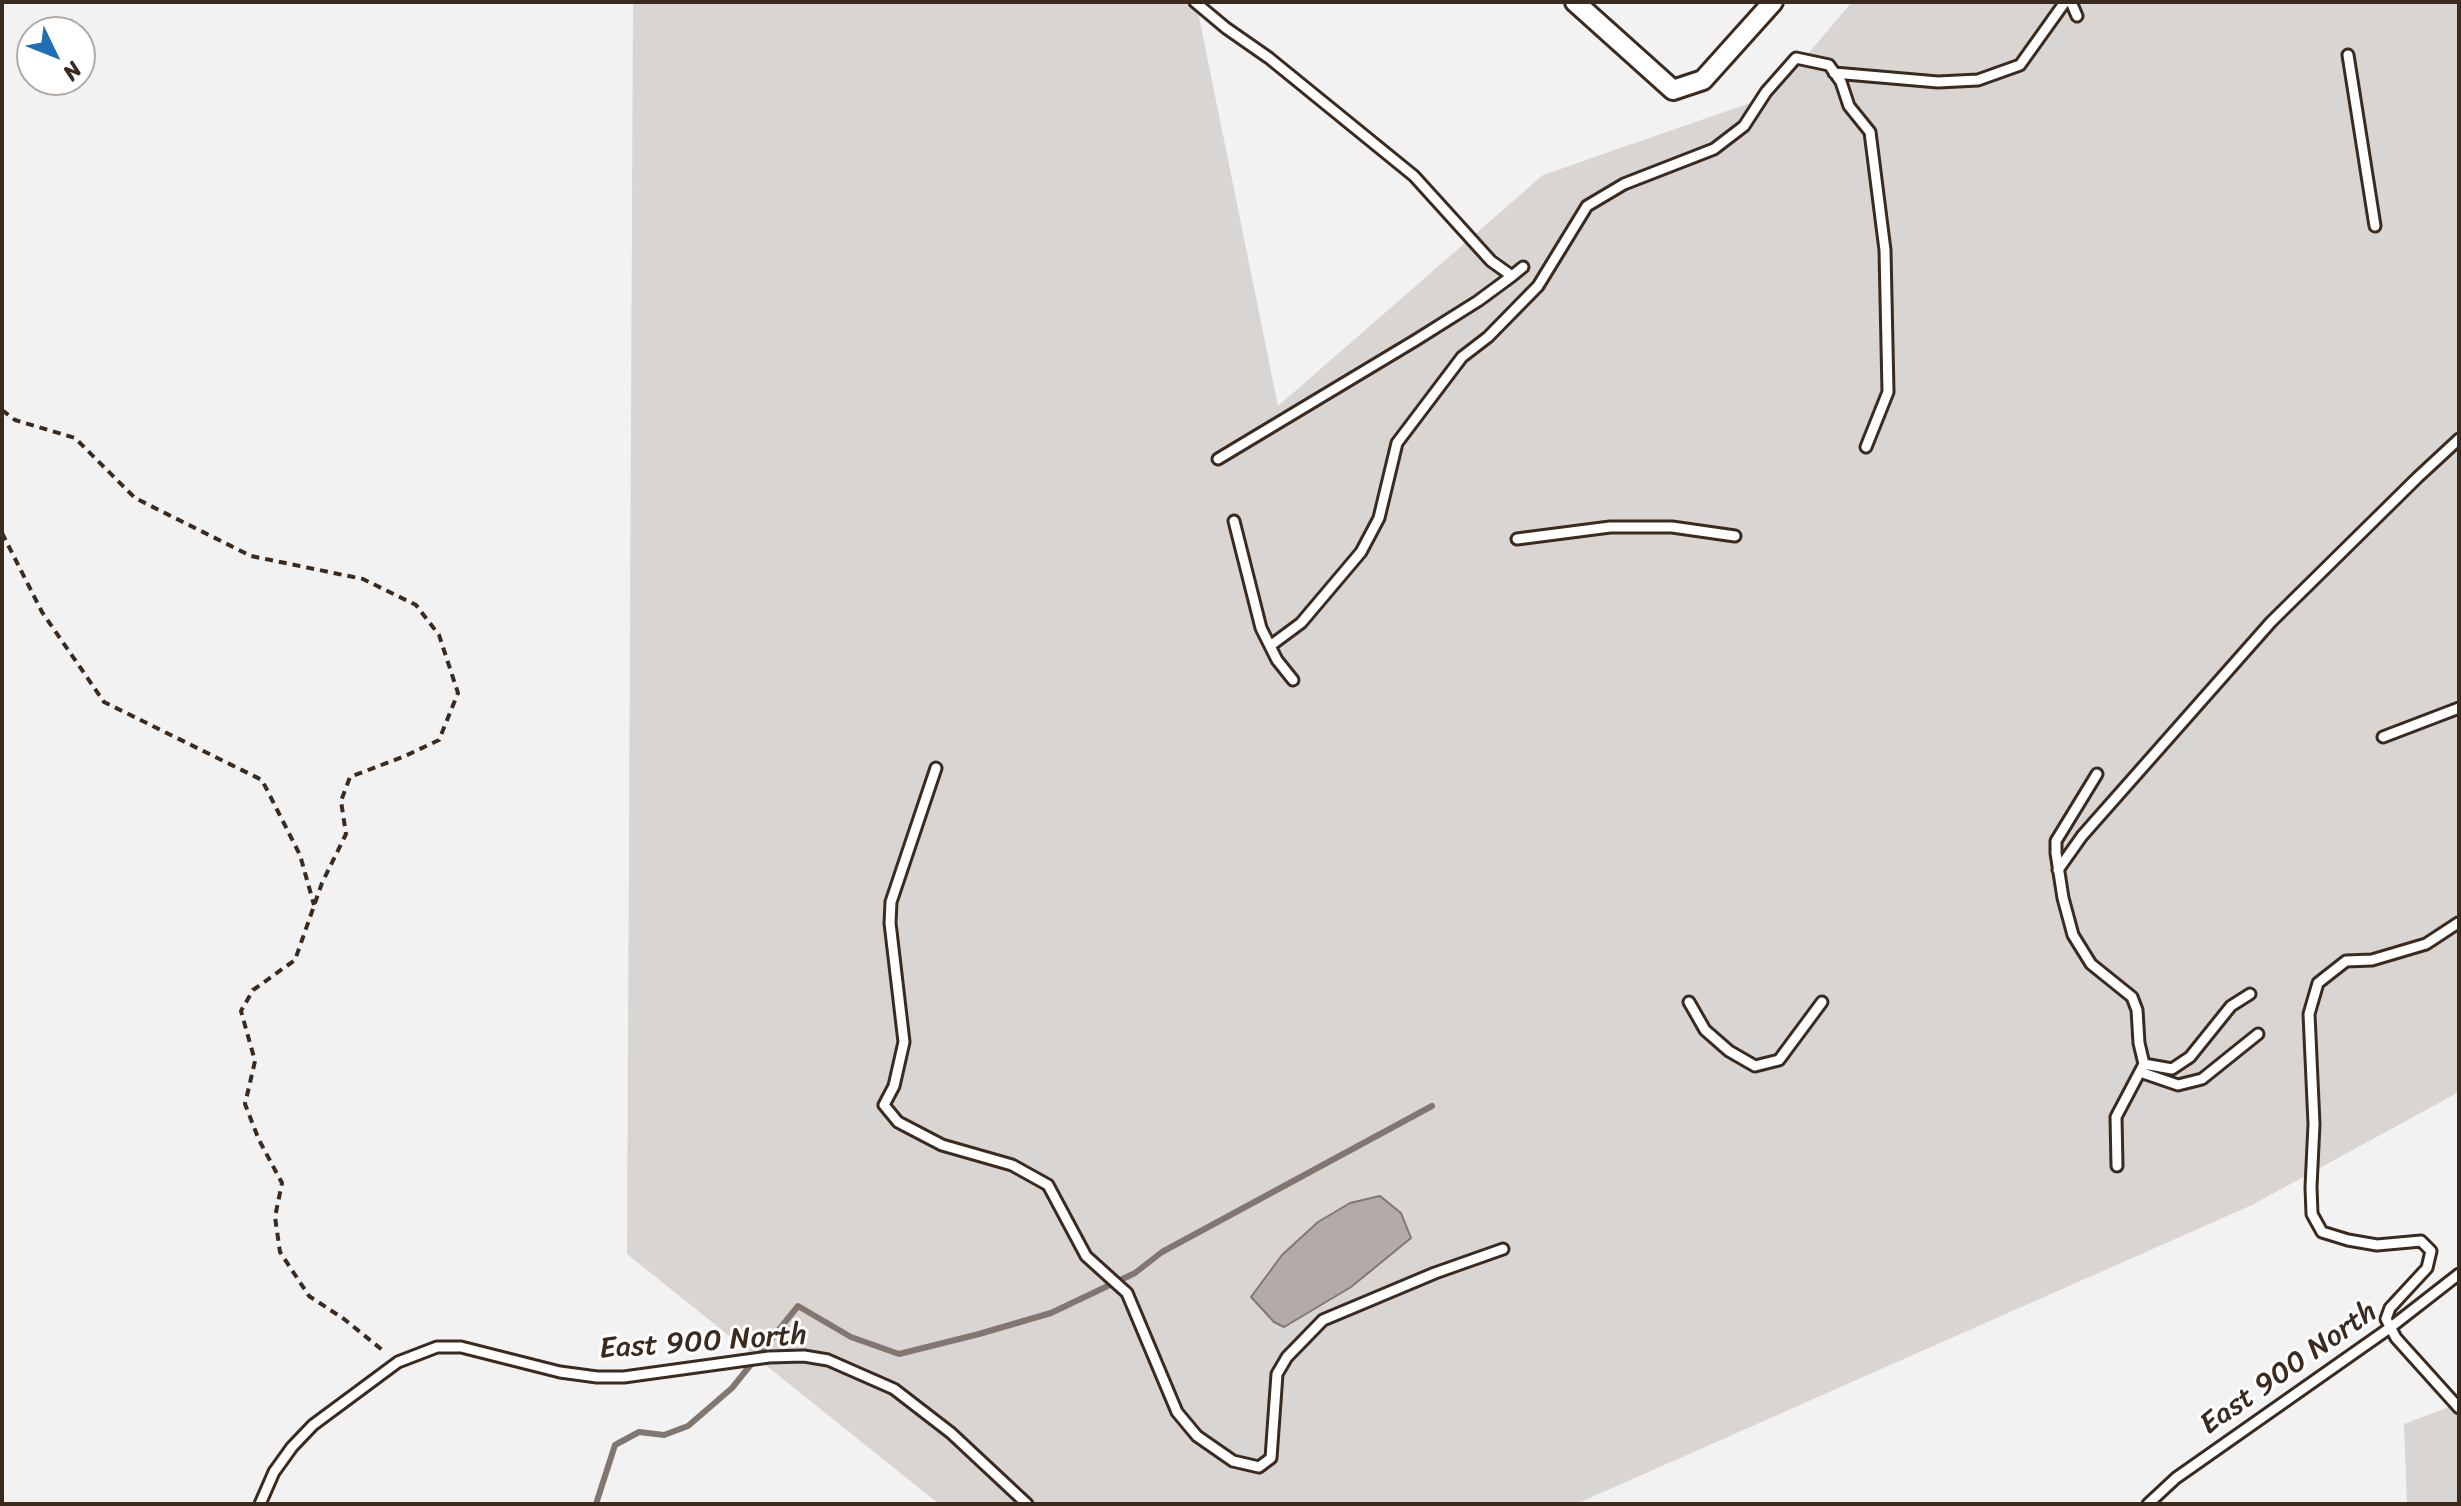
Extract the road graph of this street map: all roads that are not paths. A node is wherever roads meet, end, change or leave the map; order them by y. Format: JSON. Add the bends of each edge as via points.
{"nodes":[{"id":1,"x":1195,"y":2,"type":"edge"},
{"id":2,"x":1575,"y":2,"type":"edge"},
{"id":3,"x":1773,"y":2,"type":"edge"},
{"id":4,"x":2065,"y":2,"type":"edge"},
{"id":5,"x":2071,"y":2,"type":"edge"},
{"id":6,"x":2077,"y":16,"type":"dead end"},
{"id":7,"x":2348,"y":55,"type":"dead end"},
{"id":8,"x":1834,"y":73,"type":"junction"},
{"id":9,"x":2375,"y":226,"type":"dead end"},
{"id":10,"x":1523,"y":267,"type":"dead end"},
{"id":11,"x":1512,"y":276,"type":"junction"},
{"id":12,"x":2459,"y":439,"type":"edge"},
{"id":13,"x":1866,"y":447,"type":"dead end"},
{"id":14,"x":1218,"y":459,"type":"dead end"},
{"id":15,"x":1234,"y":521,"type":"dead end"},
{"id":16,"x":1735,"y":536,"type":"dead end"},
{"id":17,"x":1517,"y":539,"type":"dead end"},
{"id":18,"x":1270,"y":646,"type":"junction"},
{"id":19,"x":1293,"y":680,"type":"dead end"},
{"id":20,"x":2459,"y":708,"type":"edge"},
{"id":21,"x":2383,"y":737,"type":"dead end"},
{"id":22,"x":936,"y":768,"type":"dead end"},
{"id":23,"x":2097,"y":774,"type":"dead end"},
{"id":24,"x":2058,"y":870,"type":"junction"},
{"id":25,"x":2458,"y":923,"type":"edge"},
{"id":26,"x":2250,"y":994,"type":"dead end"},
{"id":27,"x":1689,"y":1002,"type":"dead end"},
{"id":28,"x":1822,"y":1002,"type":"dead end"},
{"id":29,"x":2258,"y":1034,"type":"dead end"},
{"id":30,"x":2142,"y":1068,"type":"junction"},
{"id":31,"x":2117,"y":1166,"type":"dead end"},
{"id":32,"x":1503,"y":1249,"type":"dead end"},
{"id":33,"x":2459,"y":1274,"type":"edge"},
{"id":34,"x":2391,"y":1327,"type":"junction"},
{"id":35,"x":2459,"y":1408,"type":"edge"},
{"id":36,"x":260,"y":1504,"type":"edge"},
{"id":37,"x":1027,"y":1504,"type":"edge"},
{"id":38,"x":2148,"y":1504,"type":"edge"}],
"edges":[{"from":1,"to":11,"type":"lane","via":[[1414,176],[1491,261]]},
{"from":2,"to":3,"type":"street","via":[[1673,90],[1703,80]]},
{"from":4,"to":8,"type":"lane","via":[[2020,65],[1978,80]]},
{"from":5,"to":6,"type":"lane"},
{"from":7,"to":9,"type":"lane"},
{"from":8,"to":13,"type":"lane","via":[[1849,106],[1870,132],[1885,250],[1888,392]]},
{"from":8,"to":18,"type":"lane","via":[[1829,65],[1796,58],[1744,126],[1714,149],[1624,184],[1587,206],[1538,286],[1462,357],[1397,443],[1379,518],[1361,552],[1301,623]]},
{"from":10,"to":11,"type":"lane"},
{"from":11,"to":14,"type":"lane"},
{"from":12,"to":24,"type":"lane","via":[[2271,622],[2092,824]]},
{"from":15,"to":18,"type":"lane"},
{"from":16,"to":17,"type":"lane","via":[[1672,527],[1610,527]]},
{"from":18,"to":19,"type":"lane"},
{"from":20,"to":21,"type":"lane"},
{"from":22,"to":32,"type":"lane","via":[[891,902],[904,1042],[898,1075],[884,1105],[898,1122],[942,1145],[1012,1165],[1048,1185],[1086,1256],[1127,1293],[1177,1412],[1197,1436],[1233,1461],[1259,1467],[1271,1458],[1277,1374],[1323,1320]]},
{"from":23,"to":24,"type":"lane","via":[[2056,841]]},
{"from":24,"to":30,"type":"lane","via":[[2073,935],[2091,964],[2132,997]]},
{"from":25,"to":34,"type":"lane","via":[[2426,944],[2372,960],[2346,961],[2318,983],[2309,1014],[2312,1214],[2322,1232],[2377,1245],[2421,1241],[2431,1251],[2427,1268],[2390,1308],[2386,1319]]},
{"from":26,"to":30,"type":"lane","via":[[2231,1006],[2190,1057],[2172,1069]]},
{"from":27,"to":28,"type":"lane","via":[[1705,1030],[1755,1066],[1779,1060]]},
{"from":29,"to":30,"type":"lane","via":[[2202,1079],[2178,1085]]},
{"from":30,"to":31,"type":"lane","via":[[2116,1117]]},
{"from":33,"to":34,"type":"lane","name":"East 900 North"},
{"from":34,"to":35,"type":"lane"},
{"from":34,"to":38,"type":"lane","name":"East 900 North","via":[[2176,1478]]},
{"from":36,"to":37,"type":"lane","name":"East 900 North","via":[[274,1472],[313,1425],[398,1362],[437,1347],[461,1347],[597,1377],[769,1357],[828,1360],[894,1389]]}]}
